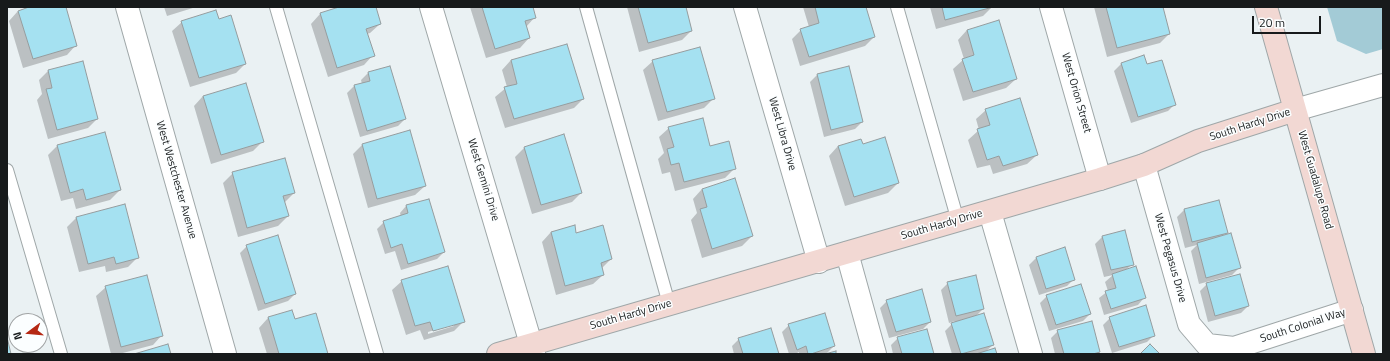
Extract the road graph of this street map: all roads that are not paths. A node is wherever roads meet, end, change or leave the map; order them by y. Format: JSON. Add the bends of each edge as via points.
{"nodes":[{"id":1,"x":127,"y":7,"type":"edge"},
{"id":2,"x":276,"y":7,"type":"edge"},
{"id":3,"x":431,"y":7,"type":"edge"},
{"id":4,"x":586,"y":7,"type":"edge"},
{"id":5,"x":745,"y":7,"type":"edge"},
{"id":6,"x":897,"y":7,"type":"edge"},
{"id":7,"x":1051,"y":7,"type":"edge"},
{"id":8,"x":1266,"y":7,"type":"edge"},
{"id":9,"x":1383,"y":85,"type":"edge"},
{"id":10,"x":1296,"y":110,"type":"junction"},
{"id":11,"x":1144,"y":165,"type":"junction"},
{"id":12,"x":7,"y":170,"type":"edge"},
{"id":13,"x":1100,"y":179,"type":"junction"},
{"id":14,"x":990,"y":212,"type":"junction"},
{"id":15,"x":958,"y":221,"type":"junction"},
{"id":16,"x":847,"y":253,"type":"junction"},
{"id":17,"x":819,"y":262,"type":"junction"},
{"id":18,"x":670,"y":304,"type":"junction"},
{"id":19,"x":1352,"y":310,"type":"junction"},
{"id":20,"x":1207,"y":345,"type":"joint"},
{"id":21,"x":533,"y":349,"type":"edge"},
{"id":22,"x":61,"y":354,"type":"edge"},
{"id":23,"x":226,"y":354,"type":"edge"},
{"id":24,"x":377,"y":354,"type":"edge"},
{"id":25,"x":498,"y":354,"type":"edge"},
{"id":26,"x":875,"y":354,"type":"edge"},
{"id":27,"x":1031,"y":354,"type":"edge"},
{"id":28,"x":1364,"y":354,"type":"edge"}],
"edges":[{"from":1,"to":23,"type":"street","name":"West Westchester Avenue"},
{"from":2,"to":24,"type":"lane"},
{"from":3,"to":21,"type":"street","name":"West Gemini Drive"},
{"from":4,"to":18,"type":"lane"},
{"from":5,"to":17,"type":"street","name":"West Libra Drive"},
{"from":6,"to":15,"type":"lane"},
{"from":7,"to":13,"type":"street","name":"West Orion Street"},
{"from":8,"to":10,"type":"street","name":"West Guadalupe Road"},
{"from":9,"to":10,"type":"street","name":"South Hardy Drive"},
{"from":10,"to":11,"type":"street","name":"South Hardy Drive","via":[[1198,141]]},
{"from":10,"to":19,"type":"street","name":"West Guadalupe Road"},
{"from":11,"to":13,"type":"street","name":"South Hardy Drive"},
{"from":11,"to":20,"type":"street","name":"West Pegasus Drive","via":[[1189,324]]},
{"from":12,"to":22,"type":"lane"},
{"from":13,"to":14,"type":"street","name":"South Hardy Drive"},
{"from":14,"to":15,"type":"street","name":"South Hardy Drive"},
{"from":14,"to":27,"type":"street"},
{"from":15,"to":16,"type":"street","name":"South Hardy Drive"},
{"from":16,"to":17,"type":"street","name":"South Hardy Drive"},
{"from":16,"to":26,"type":"street"},
{"from":17,"to":18,"type":"street","name":"South Hardy Drive"},
{"from":18,"to":21,"type":"street","name":"South Hardy Drive"},
{"from":19,"to":20,"type":"street","name":"South Colonial Way","via":[[1234,348]]},
{"from":19,"to":28,"type":"street","name":"West Guadalupe Road"},
{"from":21,"to":25,"type":"street","name":"South Hardy Drive"}]}
